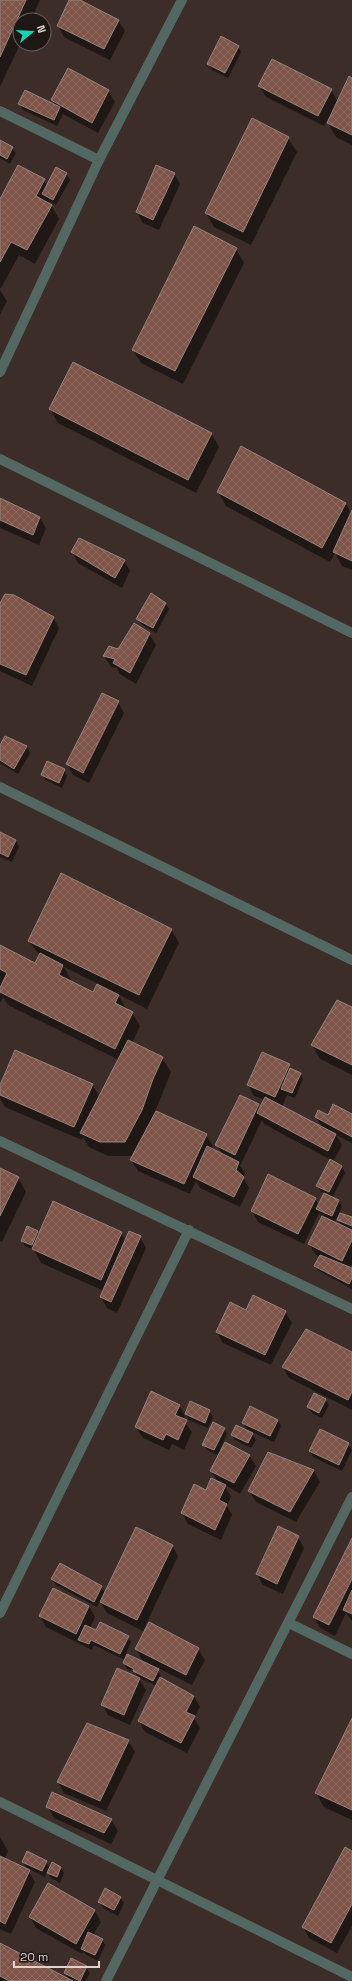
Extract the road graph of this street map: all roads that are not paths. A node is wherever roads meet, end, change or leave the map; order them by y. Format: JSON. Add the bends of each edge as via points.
{"nodes":[{"id":1,"x":182,"y":0,"type":"edge"},
{"id":2,"x":0,"y":111,"type":"edge"},
{"id":3,"x":99,"y":160,"type":"junction"},
{"id":4,"x":0,"y":372,"type":"edge"},
{"id":5,"x":0,"y":459,"type":"edge"},
{"id":6,"x":352,"y":633,"type":"edge"},
{"id":7,"x":0,"y":787,"type":"edge"},
{"id":8,"x":352,"y":960,"type":"edge"},
{"id":9,"x":0,"y":1141,"type":"edge"},
{"id":10,"x":189,"y":1230,"type":"junction"},
{"id":11,"x":352,"y":1309,"type":"edge"},
{"id":12,"x":352,"y":1497,"type":"edge"},
{"id":13,"x":0,"y":1613,"type":"edge"},
{"id":14,"x":289,"y":1623,"type":"junction"},
{"id":15,"x":352,"y":1654,"type":"edge"},
{"id":16,"x":0,"y":1802,"type":"edge"},
{"id":17,"x":156,"y":1880,"type":"junction"},
{"id":18,"x":352,"y":1977,"type":"edge"},
{"id":19,"x":106,"y":1981,"type":"edge"}],
"edges":[{"from":1,"to":3,"type":"street"},
{"from":2,"to":3,"type":"street"},
{"from":3,"to":4,"type":"street"},
{"from":5,"to":6,"type":"street"},
{"from":7,"to":8,"type":"street"},
{"from":9,"to":10,"type":"street"},
{"from":10,"to":11,"type":"street"},
{"from":10,"to":13,"type":"street"},
{"from":12,"to":14,"type":"street"},
{"from":14,"to":15,"type":"street"},
{"from":14,"to":17,"type":"street"},
{"from":16,"to":17,"type":"street"},
{"from":17,"to":18,"type":"street"},
{"from":17,"to":19,"type":"street"}]}
